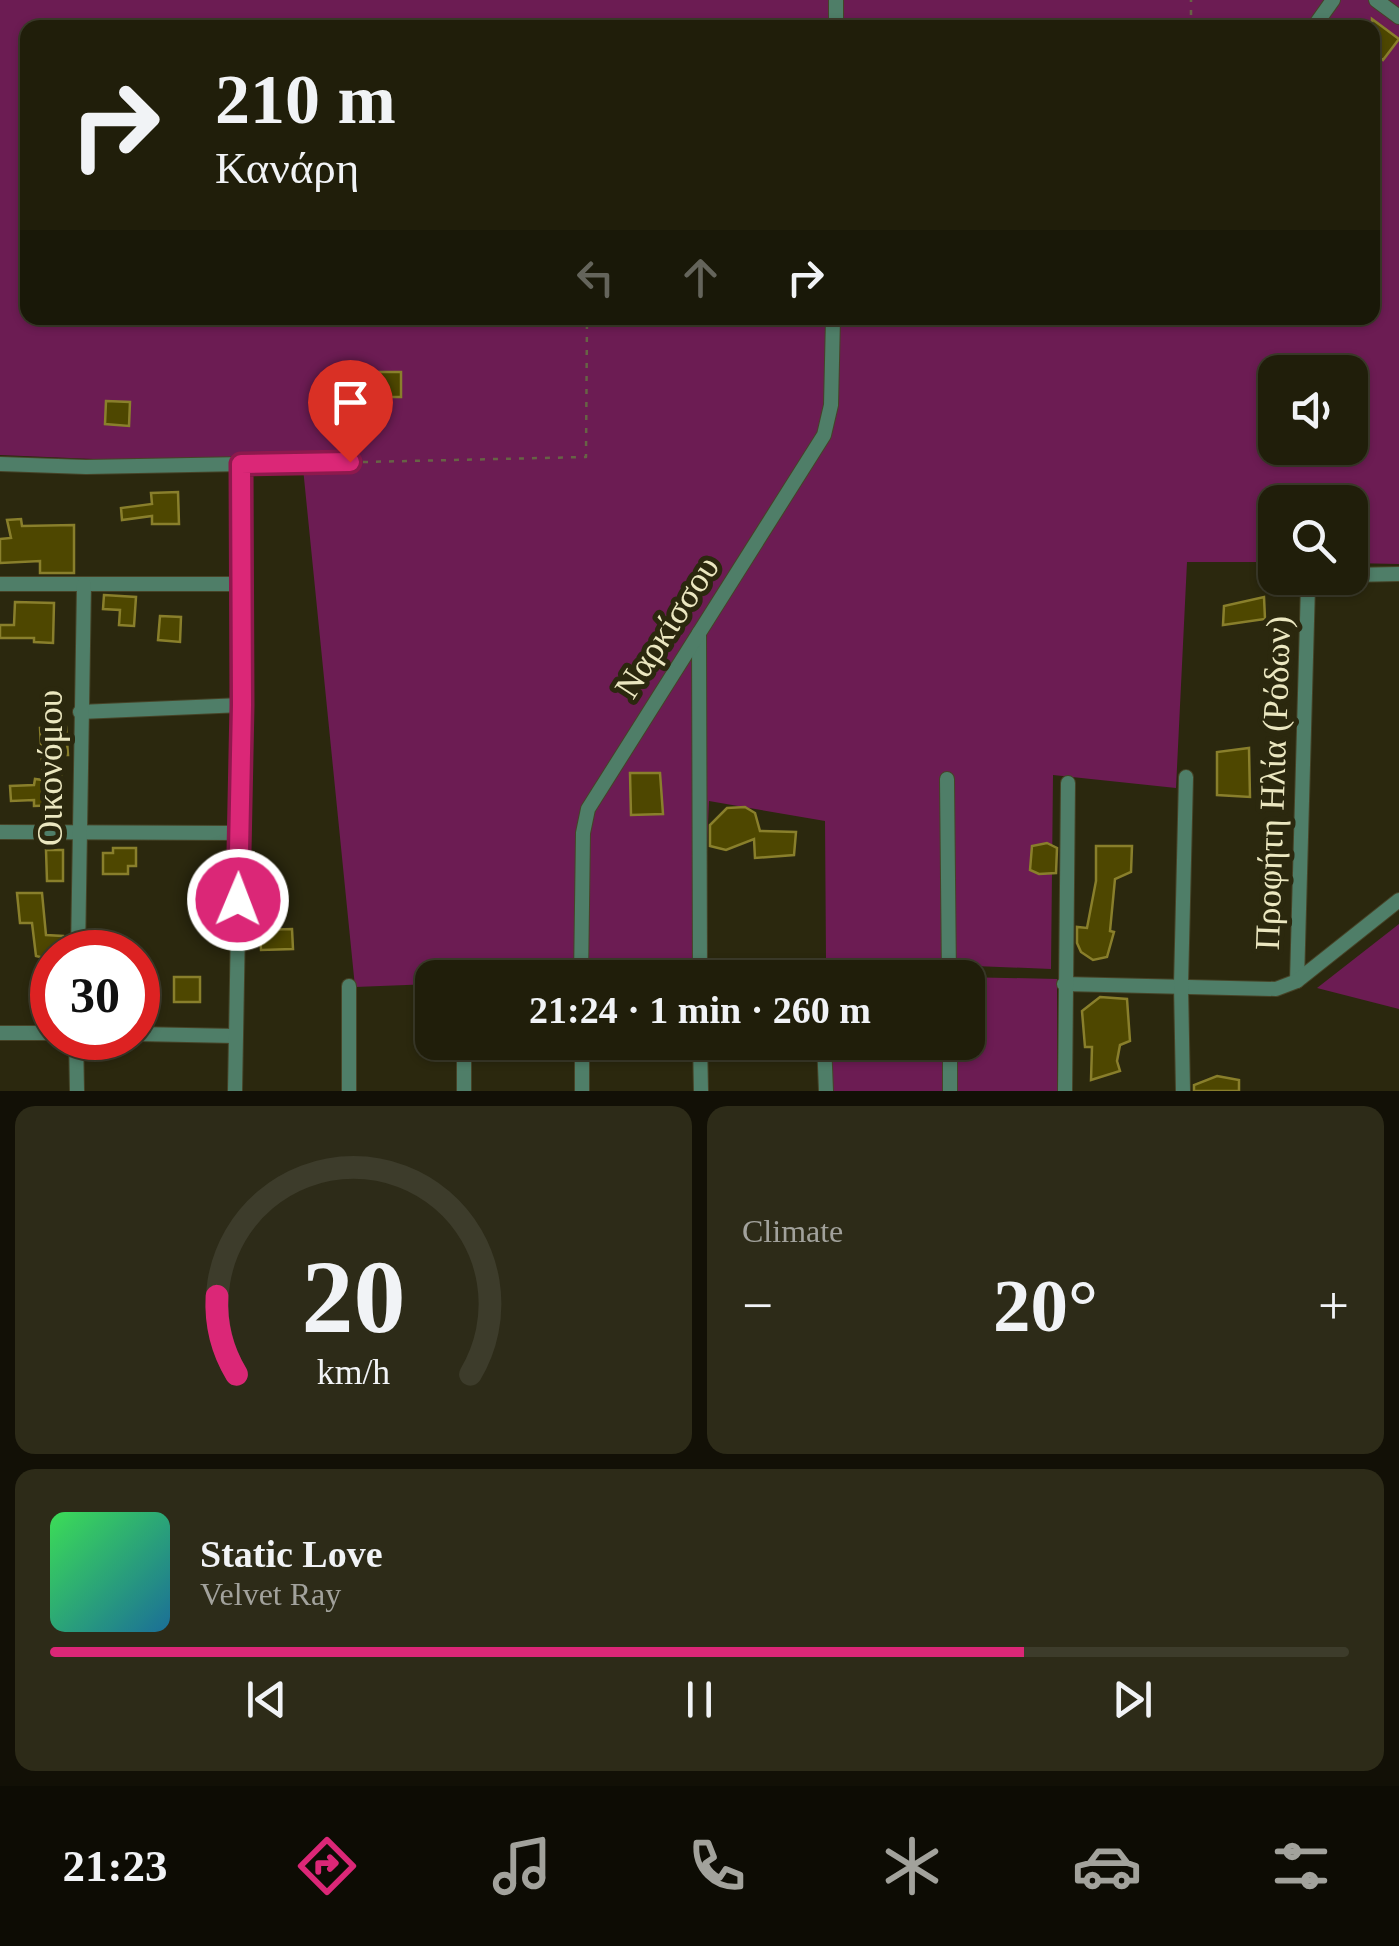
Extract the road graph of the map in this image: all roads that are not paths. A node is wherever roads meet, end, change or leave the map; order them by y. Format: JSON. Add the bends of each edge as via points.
{"nodes":[{"id":1,"x":1376,"y":0,"type":"edge"},
{"id":2,"x":1399,"y":16,"type":"edge"},
{"id":3,"x":832,"y":325,"type":"edge"},
{"id":4,"x":350,"y":462,"type":"road end"},
{"id":5,"x":0,"y":464,"type":"edge"},
{"id":6,"x":241,"y":464,"type":"junction"},
{"id":7,"x":1399,"y":574,"type":"edge"},
{"id":8,"x":1368,"y":575,"type":"edge"},
{"id":9,"x":0,"y":584,"type":"edge"},
{"id":10,"x":84,"y":584,"type":"junction"},
{"id":11,"x":242,"y":584,"type":"junction"},
{"id":12,"x":1308,"y":595,"type":"edge"},
{"id":13,"x":699,"y":633,"type":"junction"},
{"id":14,"x":242,"y":705,"type":"junction"},
{"id":15,"x":80,"y":712,"type":"junction"},
{"id":16,"x":946,"y":778,"type":"dead end"},
{"id":17,"x":1186,"y":778,"type":"dead end"},
{"id":18,"x":1068,"y":783,"type":"dead end"},
{"id":19,"x":0,"y":832,"type":"edge"},
{"id":20,"x":80,"y":832,"type":"junction"},
{"id":21,"x":239,"y":833,"type":"junction"},
{"id":22,"x":1399,"y":900,"type":"edge"},
{"id":23,"x":78,"y":930,"type":"edge"},
{"id":24,"x":581,"y":960,"type":"edge"},
{"id":25,"x":700,"y":960,"type":"edge"},
{"id":26,"x":949,"y":960,"type":"edge"},
{"id":27,"x":1297,"y":982,"type":"junction"},
{"id":28,"x":1064,"y":984,"type":"junction"},
{"id":29,"x":1181,"y":985,"type":"junction"},
{"id":30,"x":350,"y":986,"type":"dead end"},
{"id":31,"x":30,"y":1033,"type":"edge"},
{"id":32,"x":0,"y":1034,"type":"edge"},
{"id":33,"x":160,"y":1034,"type":"edge"},
{"id":34,"x":235,"y":1036,"type":"junction"},
{"id":35,"x":76,"y":1060,"type":"edge"},
{"id":36,"x":464,"y":1060,"type":"edge"},
{"id":37,"x":582,"y":1060,"type":"edge"},
{"id":38,"x":700,"y":1060,"type":"edge"},
{"id":39,"x":825,"y":1060,"type":"edge"},
{"id":40,"x":950,"y":1060,"type":"edge"},
{"id":41,"x":77,"y":1091,"type":"edge"},
{"id":42,"x":235,"y":1091,"type":"edge"},
{"id":43,"x":350,"y":1091,"type":"edge"},
{"id":44,"x":464,"y":1091,"type":"edge"},
{"id":45,"x":582,"y":1091,"type":"edge"},
{"id":46,"x":700,"y":1091,"type":"edge"},
{"id":47,"x":826,"y":1091,"type":"edge"},
{"id":48,"x":950,"y":1091,"type":"edge"},
{"id":49,"x":1064,"y":1091,"type":"edge"},
{"id":50,"x":1183,"y":1091,"type":"edge"}],
"edges":[{"from":1,"to":2,"type":"street"},
{"from":3,"to":13,"type":"street","name":"Ναρκίσσου","via":[[824,435]]},
{"from":4,"to":6,"type":"street"},
{"from":5,"to":6,"type":"street"},
{"from":6,"to":11,"type":"street"},
{"from":7,"to":8,"type":"street"},
{"from":9,"to":10,"type":"street"},
{"from":10,"to":11,"type":"street"},
{"from":10,"to":15,"type":"street","name":"Οικονόμου"},
{"from":11,"to":14,"type":"street"},
{"from":12,"to":27,"type":"street","name":"Προφήτη Ηλία (Ρόδων)"},
{"from":13,"to":24,"type":"street","name":"Ναρκίσσου","via":[[588,809]]},
{"from":13,"to":25,"type":"street"},
{"from":14,"to":15,"type":"street"},
{"from":14,"to":21,"type":"street"},
{"from":15,"to":20,"type":"street","name":"Οικονόμου"},
{"from":16,"to":26,"type":"street"},
{"from":17,"to":29,"type":"street"},
{"from":18,"to":28,"type":"street"},
{"from":19,"to":20,"type":"street"},
{"from":20,"to":21,"type":"street"},
{"from":20,"to":23,"type":"street","name":"Οικονόμου"},
{"from":21,"to":34,"type":"street"},
{"from":22,"to":27,"type":"street","name":"Προφήτη Ηλία (Ρόδων)"},
{"from":27,"to":29,"type":"street","via":[[1276,990]]},
{"from":28,"to":29,"type":"street"},
{"from":28,"to":49,"type":"street"},
{"from":29,"to":50,"type":"street"},
{"from":30,"to":43,"type":"street"},
{"from":31,"to":32,"type":"street"},
{"from":33,"to":34,"type":"street"},
{"from":34,"to":42,"type":"street"},
{"from":35,"to":41,"type":"street"},
{"from":36,"to":44,"type":"street"},
{"from":37,"to":45,"type":"street"},
{"from":38,"to":46,"type":"street"},
{"from":39,"to":47,"type":"street"},
{"from":40,"to":48,"type":"street"}]}
